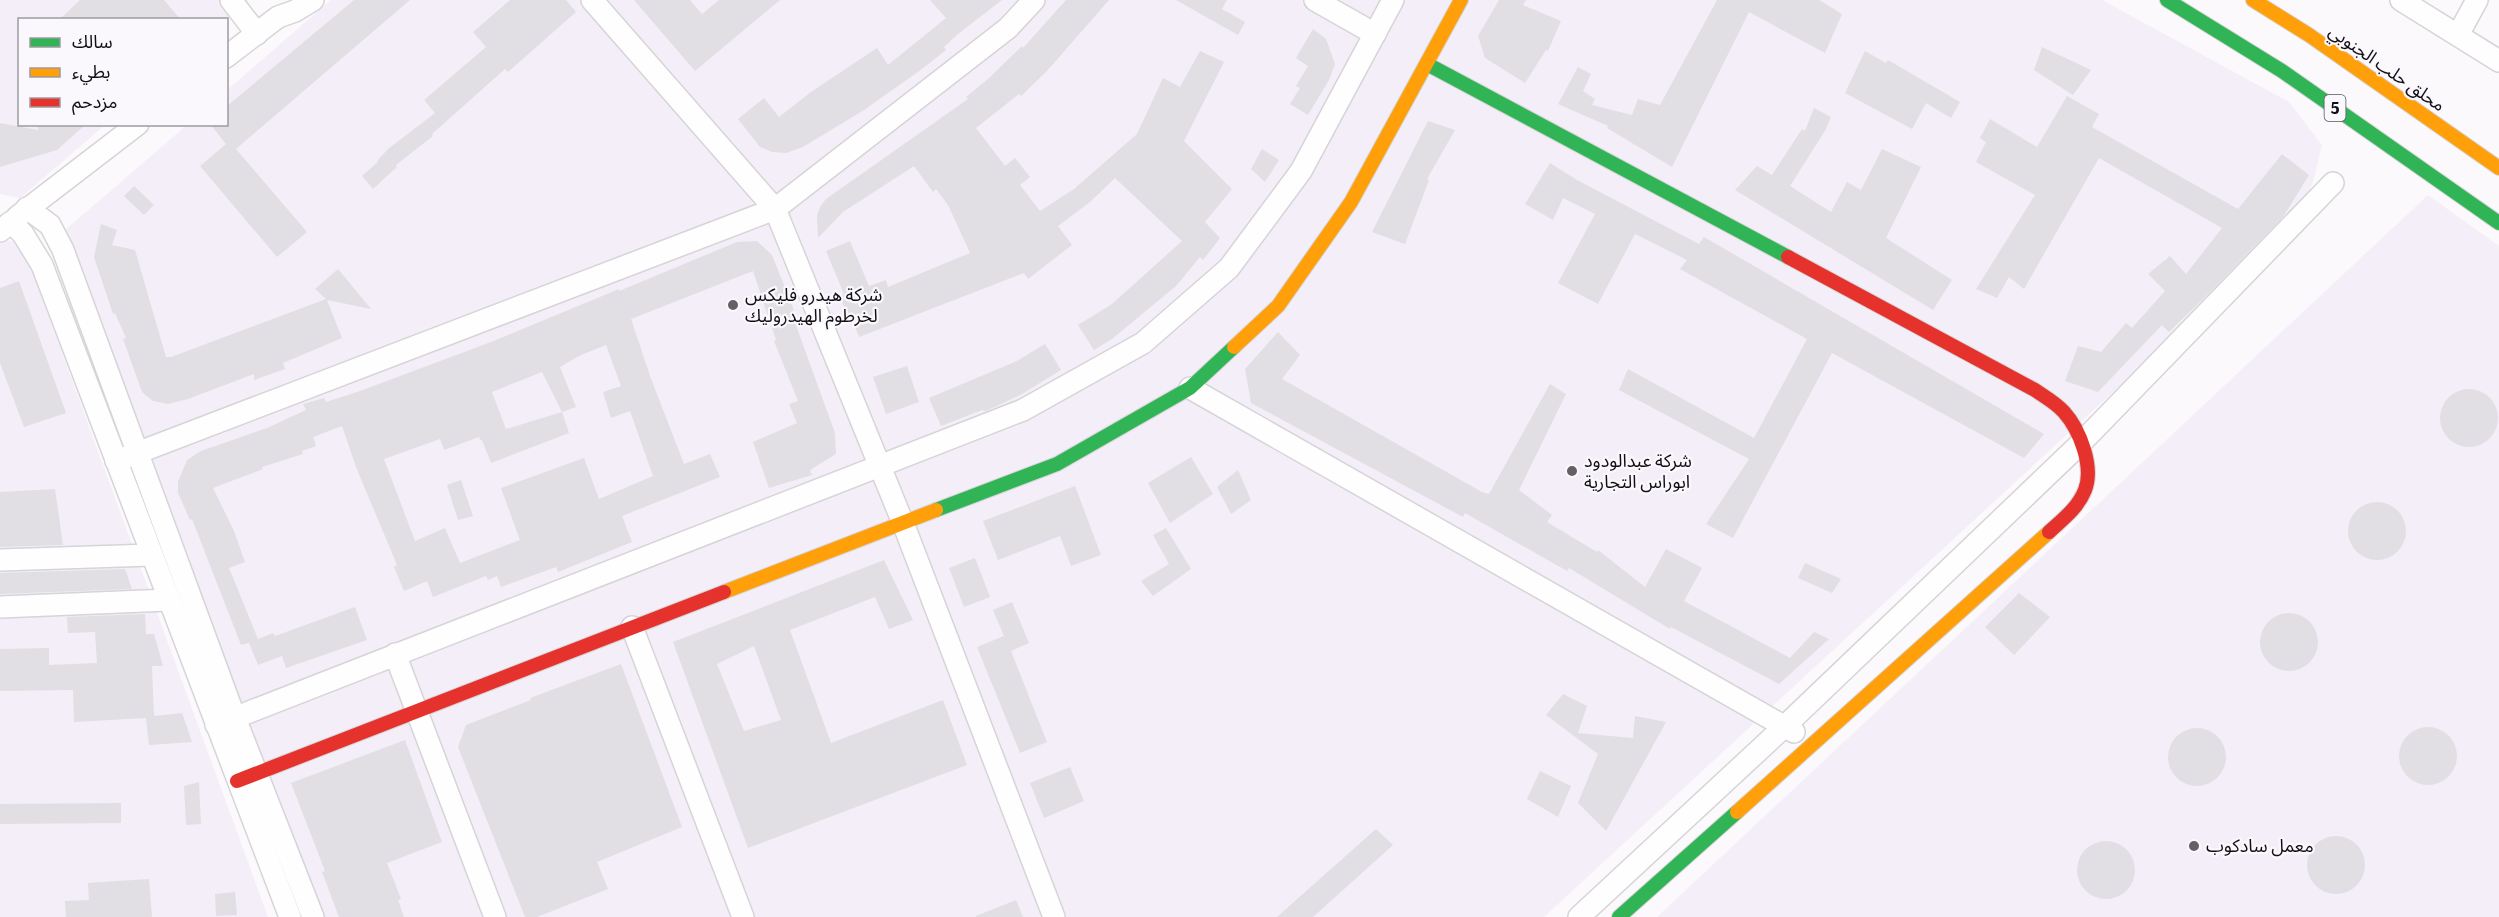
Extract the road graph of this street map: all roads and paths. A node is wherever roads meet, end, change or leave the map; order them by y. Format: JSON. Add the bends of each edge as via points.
{"nodes":[{"id":1,"x":231,"y":0,"type":"edge"},
{"id":2,"x":313,"y":0,"type":"edge"},
{"id":3,"x":592,"y":0,"type":"edge"},
{"id":4,"x":1034,"y":0,"type":"edge"},
{"id":5,"x":1315,"y":0,"type":"edge"},
{"id":6,"x":1393,"y":0,"type":"edge"},
{"id":7,"x":1461,"y":0,"type":"edge"},
{"id":8,"x":2167,"y":0,"type":"edge"},
{"id":9,"x":2253,"y":0,"type":"edge"},
{"id":10,"x":2401,"y":0,"type":"edge"},
{"id":11,"x":2477,"y":0,"type":"edge"},
{"id":12,"x":278,"y":9,"type":"edge"},
{"id":13,"x":256,"y":34,"type":"junction"},
{"id":14,"x":1375,"y":34,"type":"junction"},
{"id":15,"x":2458,"y":35,"type":"junction"},
{"id":16,"x":228,"y":55,"type":"edge"},
{"id":17,"x":2499,"y":61,"type":"edge"},
{"id":18,"x":1427,"y":64,"type":"junction"},
{"id":19,"x":135,"y":126,"type":"edge"},
{"id":20,"x":2499,"y":168,"type":"edge"},
{"id":21,"x":2333,"y":183,"type":"dead end"},
{"id":22,"x":27,"y":208,"type":"junction"},
{"id":23,"x":775,"y":209,"type":"junction"},
{"id":24,"x":2499,"y":223,"type":"edge"},
{"id":25,"x":4,"y":224,"type":"edge"},
{"id":26,"x":1190,"y":388,"type":"junction"},
{"id":27,"x":2081,"y":443,"type":"junction"},
{"id":28,"x":139,"y":452,"type":"junction"},
{"id":29,"x":116,"y":461,"type":"junction"},
{"id":30,"x":880,"y":466,"type":"junction"},
{"id":31,"x":903,"y":523,"type":"junction"},
{"id":32,"x":151,"y":555,"type":"junction"},
{"id":33,"x":0,"y":560,"type":"edge"},
{"id":34,"x":168,"y":600,"type":"junction"},
{"id":35,"x":0,"y":607,"type":"edge"},
{"id":36,"x":632,"y":627,"type":"junction"},
{"id":37,"x":394,"y":654,"type":"junction"},
{"id":38,"x":416,"y":710,"type":"junction"},
{"id":39,"x":225,"y":721,"type":"junction"},
{"id":40,"x":1785,"y":726,"type":"junction"},
{"id":41,"x":1811,"y":743,"type":"junction"},
{"id":42,"x":257,"y":773,"type":"junction"},
{"id":43,"x":237,"y":781,"type":"junction"},
{"id":44,"x":1599,"y":898,"type":"junction"},
{"id":45,"x":290,"y":917,"type":"edge"},
{"id":46,"x":313,"y":917,"type":"edge"},
{"id":47,"x":495,"y":917,"type":"edge"},
{"id":48,"x":743,"y":917,"type":"edge"},
{"id":49,"x":1054,"y":917,"type":"edge"},
{"id":50,"x":1579,"y":917,"type":"edge"},
{"id":51,"x":1618,"y":917,"type":"edge"}],
"edges":[{"from":1,"to":13,"type":"street"},
{"from":2,"to":12,"type":"street","via":[[295,11]]},
{"from":3,"to":23,"type":"street"},
{"from":4,"to":23,"type":"street","via":[[1008,28]]},
{"from":5,"to":14,"type":"street"},
{"from":6,"to":14,"type":"street"},
{"from":7,"to":18,"type":"main road"},
{"from":8,"to":24,"type":"main road","number":"5","via":[[2282,71]]},
{"from":9,"to":20,"type":"main road","name":"محلق حلب الجنوبي"},
{"from":10,"to":15,"type":"street"},
{"from":11,"to":15,"type":"street"},
{"from":12,"to":13,"type":"street"},
{"from":13,"to":16,"type":"street"},
{"from":14,"to":30,"type":"street","via":[[1301,171],[1229,268],[1143,343],[1023,410]]},
{"from":15,"to":17,"type":"street"},
{"from":18,"to":26,"type":"main road","via":[[1351,202],[1278,306]]},
{"from":18,"to":27,"type":"main road","via":[[2035,390],[2067,414]]},
{"from":19,"to":22,"type":"street"},
{"from":21,"to":27,"type":"street"},
{"from":22,"to":25,"type":"street"},
{"from":22,"to":28,"type":"street","via":[[50,225],[57,237]]},
{"from":23,"to":28,"type":"street"},
{"from":23,"to":30,"type":"street"},
{"from":25,"to":29,"type":"street","via":[[28,240],[42,265]]},
{"from":26,"to":31,"type":"main road","via":[[1057,464]]},
{"from":26,"to":40,"type":"street"},
{"from":27,"to":40,"type":"street"},
{"from":27,"to":41,"type":"main road","via":[[2088,481],[2072,511]]},
{"from":28,"to":29,"type":"street"},
{"from":28,"to":39,"type":"street"},
{"from":29,"to":32,"type":"street"},
{"from":30,"to":31,"type":"street"},
{"from":30,"to":37,"type":"street"},
{"from":31,"to":36,"type":"main road"},
{"from":31,"to":49,"type":"street"},
{"from":32,"to":33,"type":"street"},
{"from":32,"to":34,"type":"street"},
{"from":34,"to":35,"type":"street"},
{"from":34,"to":39,"type":"street"},
{"from":36,"to":38,"type":"main road"},
{"from":36,"to":48,"type":"street"},
{"from":37,"to":38,"type":"street"},
{"from":37,"to":39,"type":"street"},
{"from":38,"to":42,"type":"main road"},
{"from":38,"to":47,"type":"street"},
{"from":39,"to":42,"type":"street"},
{"from":39,"to":43,"type":"street"},
{"from":40,"to":41,"type":"street"},
{"from":40,"to":44,"type":"street"},
{"from":41,"to":51,"type":"main road"},
{"from":42,"to":43,"type":"main road"},
{"from":42,"to":46,"type":"street"},
{"from":43,"to":45,"type":"street"},
{"from":44,"to":50,"type":"street"},
{"from":44,"to":51,"type":"street"}]}
